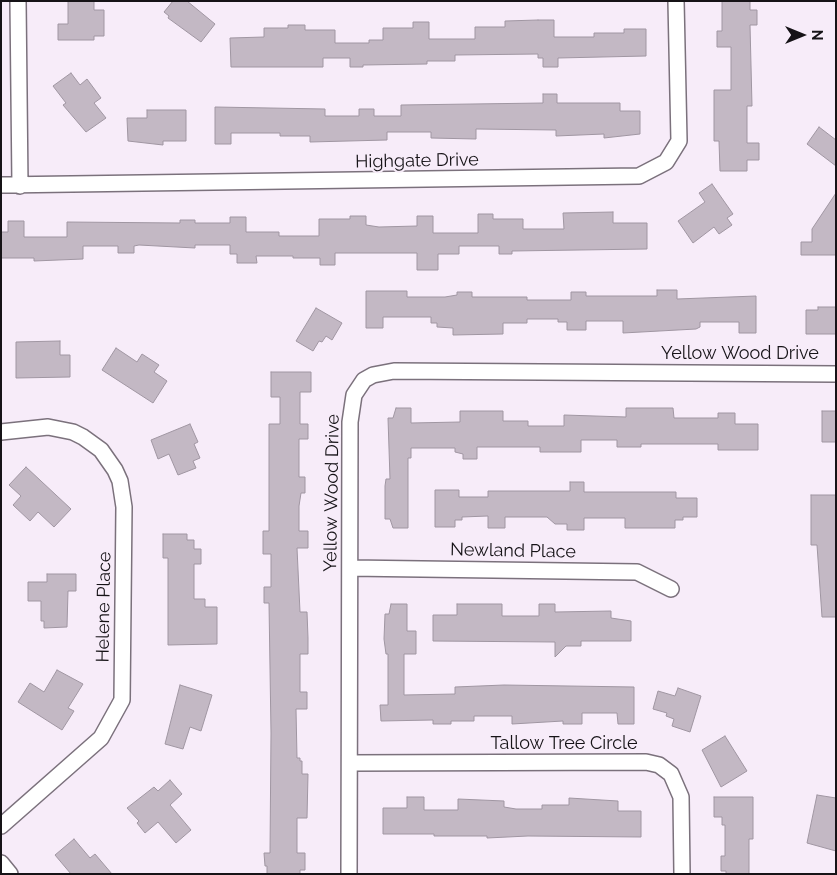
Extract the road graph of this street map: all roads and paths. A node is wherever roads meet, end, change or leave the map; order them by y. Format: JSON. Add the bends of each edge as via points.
{"nodes":[{"id":1,"x":18,"y":1,"type":"edge"},
{"id":2,"x":676,"y":1,"type":"edge"},
{"id":3,"x":1,"y":185,"type":"edge"},
{"id":4,"x":20,"y":186,"type":"junction"},
{"id":5,"x":836,"y":374,"type":"edge"},
{"id":6,"x":1,"y":432,"type":"edge"},
{"id":7,"x":350,"y":568,"type":"junction"},
{"id":8,"x":672,"y":589,"type":"dead end"},
{"id":9,"x":350,"y":762,"type":"junction"},
{"id":10,"x":1,"y":826,"type":"edge"},
{"id":11,"x":1,"y":863,"type":"edge"},
{"id":12,"x":10,"y":874,"type":"edge"},
{"id":13,"x":349,"y":874,"type":"edge"},
{"id":14,"x":682,"y":874,"type":"edge"}],
"edges":[{"from":1,"to":4,"type":"street"},
{"from":2,"to":4,"type":"street","name":"Highgate Drive","via":[[679,141],[666,162],[639,176]]},
{"from":3,"to":4,"type":"street","name":"Highgate Drive"},
{"from":5,"to":7,"type":"street","name":"Yellow Wood Drive","via":[[394,372],[373,375],[358,387],[351,406]]},
{"from":6,"to":10,"type":"street","name":"Helene Place","via":[[48,427],[73,432],[88,440],[101,450],[115,470],[124,507],[122,700],[101,738]]},
{"from":7,"to":8,"type":"street","name":"Newland Place","via":[[637,572]]},
{"from":7,"to":9,"type":"street","name":"Yellow Wood Drive"},
{"from":9,"to":13,"type":"street","name":"Yellow Wood Drive"},
{"from":9,"to":14,"type":"street","name":"Tallow Tree Circle","via":[[659,764],[672,774],[681,796]]},
{"from":11,"to":12,"type":"street"}]}
